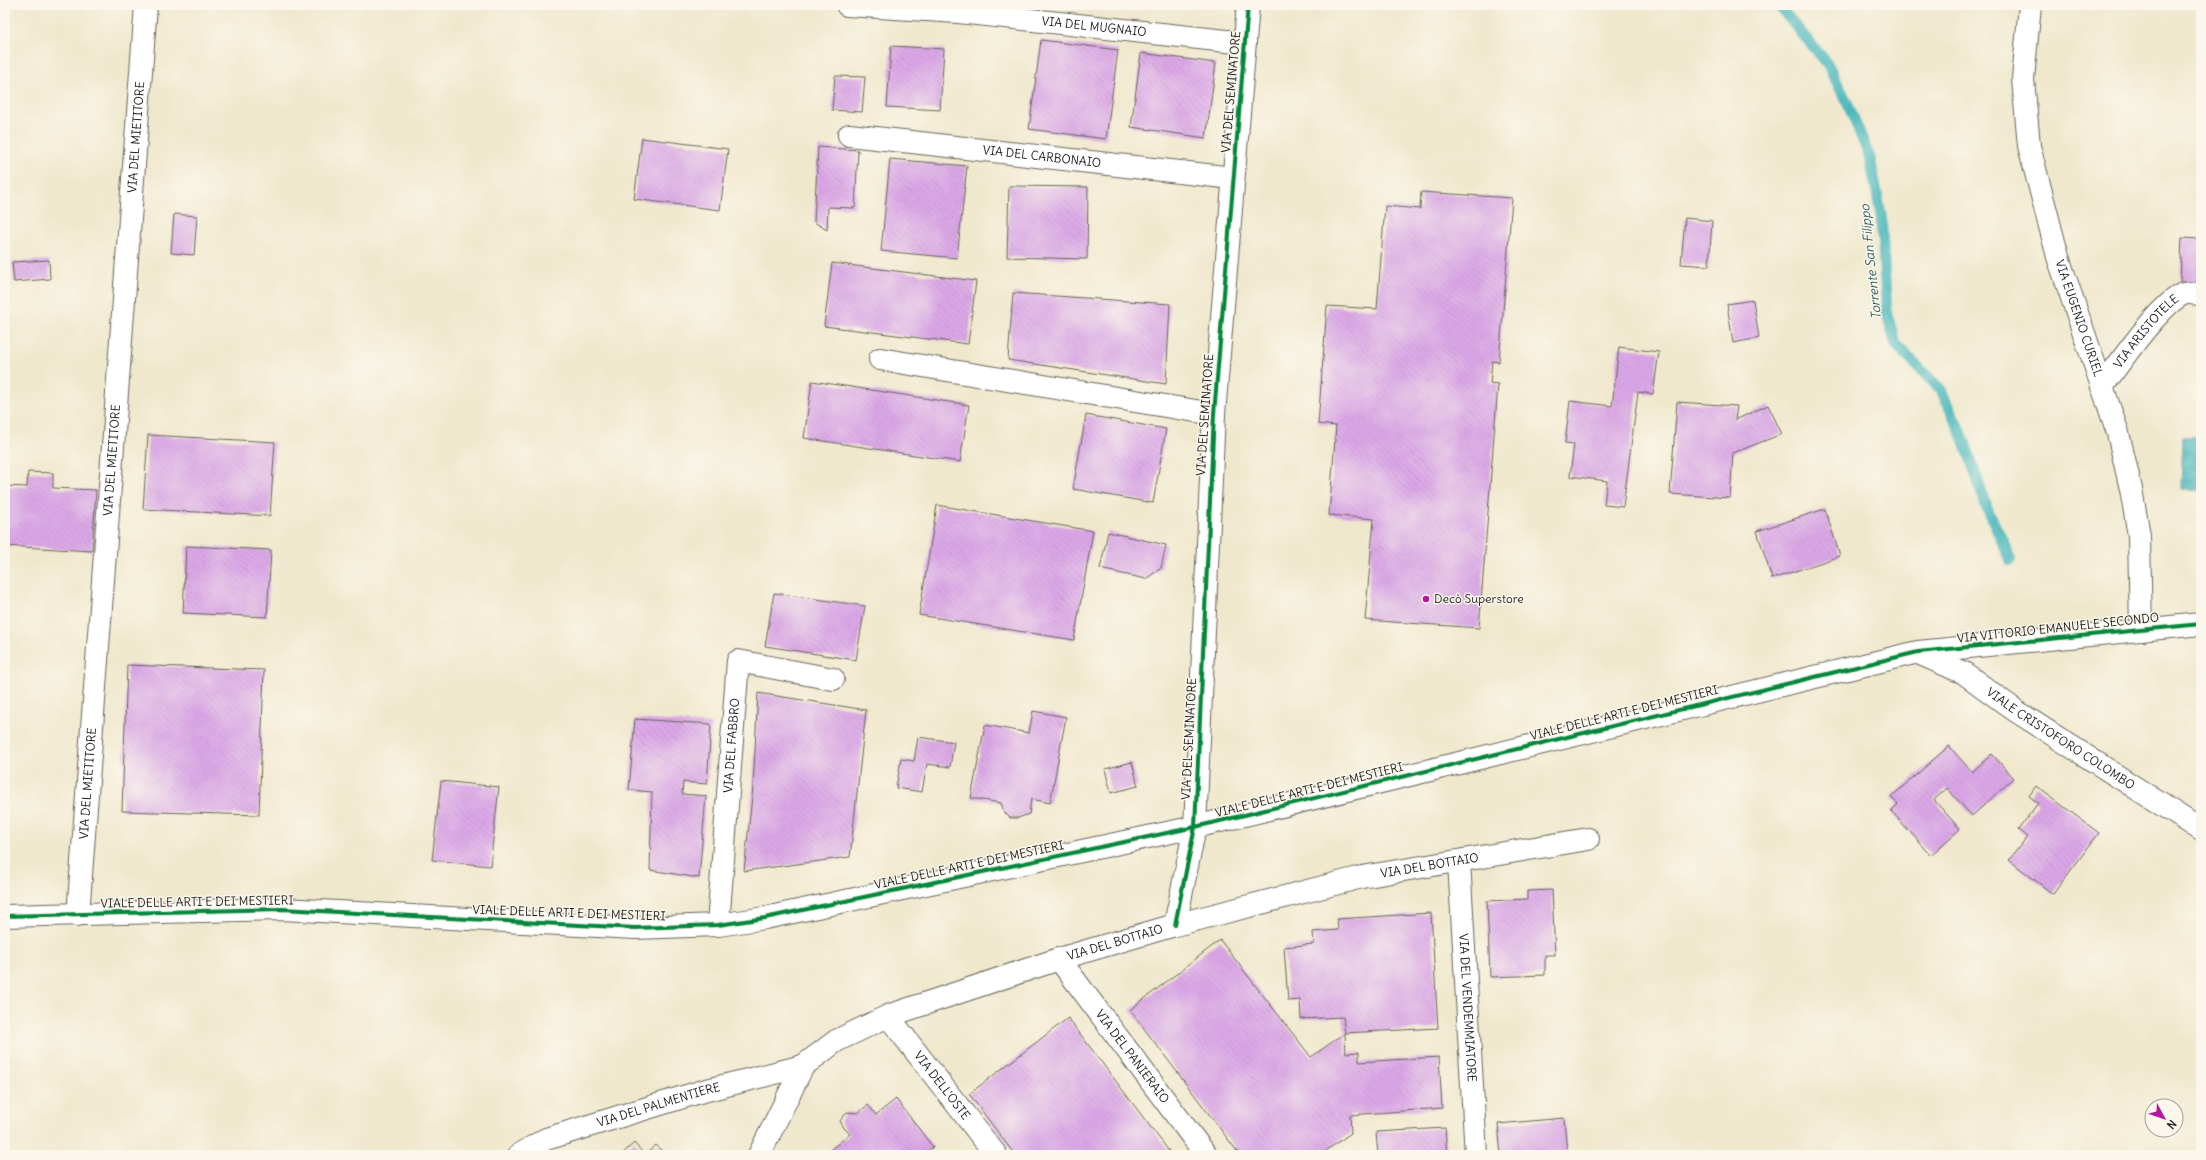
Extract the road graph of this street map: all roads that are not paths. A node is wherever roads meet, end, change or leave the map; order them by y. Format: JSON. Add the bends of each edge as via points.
{"nodes":[{"id":1,"x":146,"y":5,"type":"edge"},
{"id":2,"x":847,"y":5,"type":"edge"},
{"id":3,"x":1248,"y":5,"type":"edge"},
{"id":4,"x":2030,"y":5,"type":"edge"},
{"id":5,"x":1245,"y":43,"type":"junction"},
{"id":6,"x":849,"y":135,"type":"dead end"},
{"id":7,"x":1233,"y":178,"type":"junction"},
{"id":8,"x":2201,"y":294,"type":"edge"},
{"id":9,"x":880,"y":359,"type":"dead end"},
{"id":10,"x":2102,"y":387,"type":"junction"},
{"id":11,"x":1214,"y":414,"type":"junction"},
{"id":12,"x":2201,"y":624,"type":"edge"},
{"id":13,"x":2141,"y":630,"type":"junction"},
{"id":14,"x":1918,"y":652,"type":"junction"},
{"id":15,"x":833,"y":679,"type":"dead end"},
{"id":16,"x":1194,"y":827,"type":"junction"},
{"id":17,"x":2201,"y":830,"type":"edge"},
{"id":18,"x":1588,"y":839,"type":"dead end"},
{"id":19,"x":1459,"y":861,"type":"junction"},
{"id":20,"x":78,"y":915,"type":"junction"},
{"id":21,"x":5,"y":916,"type":"edge"},
{"id":22,"x":718,"y":925,"type":"junction"},
{"id":23,"x":1175,"y":925,"type":"junction"},
{"id":24,"x":1059,"y":959,"type":"junction"},
{"id":25,"x":888,"y":1016,"type":"junction"},
{"id":26,"x":803,"y":1066,"type":"junction"},
{"id":27,"x":519,"y":1155,"type":"edge"},
{"id":28,"x":758,"y":1155,"type":"edge"},
{"id":29,"x":996,"y":1155,"type":"edge"},
{"id":30,"x":1206,"y":1155,"type":"edge"},
{"id":31,"x":1476,"y":1155,"type":"edge"}],
"edges":[{"from":1,"to":20,"type":"street","name":"VIA DEL MIETITORE"},
{"from":2,"to":5,"type":"street","name":"VIA DEL MUGNAIO","via":[[958,12]]},
{"from":3,"to":5,"type":"street","name":"VIA DEL SEMINATORE"},
{"from":4,"to":10,"type":"street","name":"VIA EUGENIO CURIEL","via":[[2023,79],[2029,146],[2058,257]]},
{"from":5,"to":7,"type":"street","name":"VIA DEL SEMINATORE"},
{"from":6,"to":7,"type":"street","name":"VIA DEL CARBONAIO"},
{"from":7,"to":11,"type":"street","name":"VIA DEL SEMINATORE"},
{"from":8,"to":10,"type":"street","name":"VIA ARISTOTELE","via":[[2184,294],[2170,302]]},
{"from":9,"to":11,"type":"street"},
{"from":10,"to":13,"type":"street","name":"VIA EUGENIO CURIEL","via":[[2118,434],[2139,535]]},
{"from":11,"to":16,"type":"street","name":"VIA DEL SEMINATORE"},
{"from":12,"to":13,"type":"street","name":"VIA VITTORIO EMANUELE SECONDO"},
{"from":13,"to":14,"type":"street","name":"VIA VITTORIO EMANUELE SECONDO"},
{"from":14,"to":16,"type":"street","name":"VIALE DELLE ARTI E DEI MESTIERI"},
{"from":14,"to":17,"type":"street","name":"VIALE CRISTOFORO COLOMBO","via":[[1964,673],[2016,711]]},
{"from":15,"to":22,"type":"street","name":"VIA DEL FABBRO","via":[[738,661]]},
{"from":16,"to":22,"type":"street","name":"VIALE DELLE ARTI E DEI MESTIERI","via":[[772,916]]},
{"from":16,"to":23,"type":"street","name":"VIA DEL SEMINATORE"},
{"from":18,"to":19,"type":"street","name":"VIA DEL BOTTAIO"},
{"from":19,"to":23,"type":"street","name":"VIA DEL BOTTAIO","via":[[1362,877]]},
{"from":19,"to":31,"type":"street","name":"VIA DEL VENDEMMIATORE"},
{"from":20,"to":21,"type":"street","name":"VIALE DELLE ARTI E DEI MESTIERI"},
{"from":20,"to":22,"type":"street","name":"VIALE DELLE ARTI E DEI MESTIERI","via":[[282,909],[636,928]]},
{"from":23,"to":24,"type":"street","name":"VIA DEL BOTTAIO"},
{"from":24,"to":25,"type":"street","name":"VIA DEL BOTTAIO"},
{"from":24,"to":30,"type":"street","name":"VIA DEL PANIERAIO"},
{"from":25,"to":26,"type":"street","name":"VIA DEL BOTTAIO","via":[[836,1041]]},
{"from":25,"to":29,"type":"street","name":"VIA DELL'OSTE"},
{"from":26,"to":27,"type":"street","name":"VIA DEL PALMENTIERE","via":[[703,1091],[546,1139]]},
{"from":26,"to":28,"type":"street","name":"VIA DEL BOTTAIO"}]}
